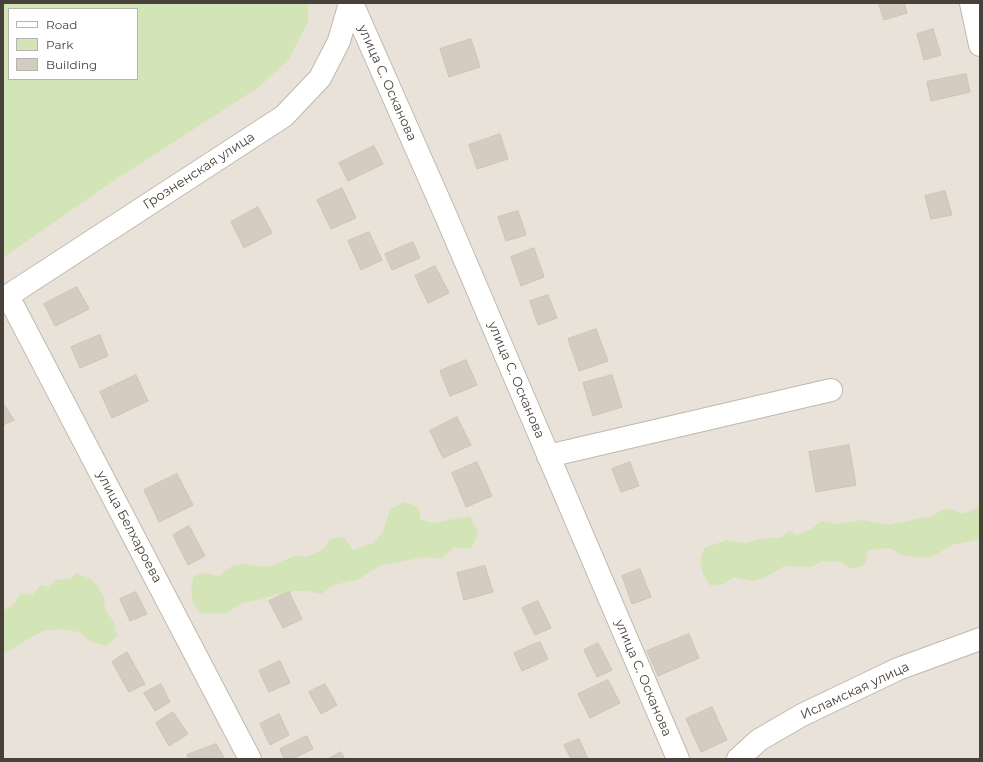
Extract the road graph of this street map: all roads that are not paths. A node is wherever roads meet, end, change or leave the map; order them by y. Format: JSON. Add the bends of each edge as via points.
{"nodes":[{"id":1,"x":351,"y":3,"type":"edge"},
{"id":2,"x":971,"y":3,"type":"edge"},
{"id":3,"x":980,"y":45,"type":"edge"},
{"id":4,"x":5,"y":298,"type":"edge"},
{"id":5,"x":831,"y":390,"type":"dead end"},
{"id":6,"x":548,"y":456,"type":"junction"},
{"id":7,"x":980,"y":639,"type":"edge"},
{"id":8,"x":250,"y":759,"type":"edge"},
{"id":9,"x":678,"y":759,"type":"edge"},
{"id":10,"x":738,"y":759,"type":"edge"}],
"edges":[{"from":1,"to":4,"type":"street","name":"Грозненская улица","via":[[339,41],[320,78],[284,116]]},
{"from":1,"to":6,"type":"street","name":"улица С. Осканова","via":[[446,216]]},
{"from":2,"to":3,"type":"street"},
{"from":4,"to":8,"type":"street","name":"улица Белхароева"},
{"from":5,"to":6,"type":"street"},
{"from":6,"to":9,"type":"street","name":"улица С. Осканова"},
{"from":7,"to":10,"type":"street","name":"Исламская улица","via":[[898,669],[802,715],[760,740]]}]}
